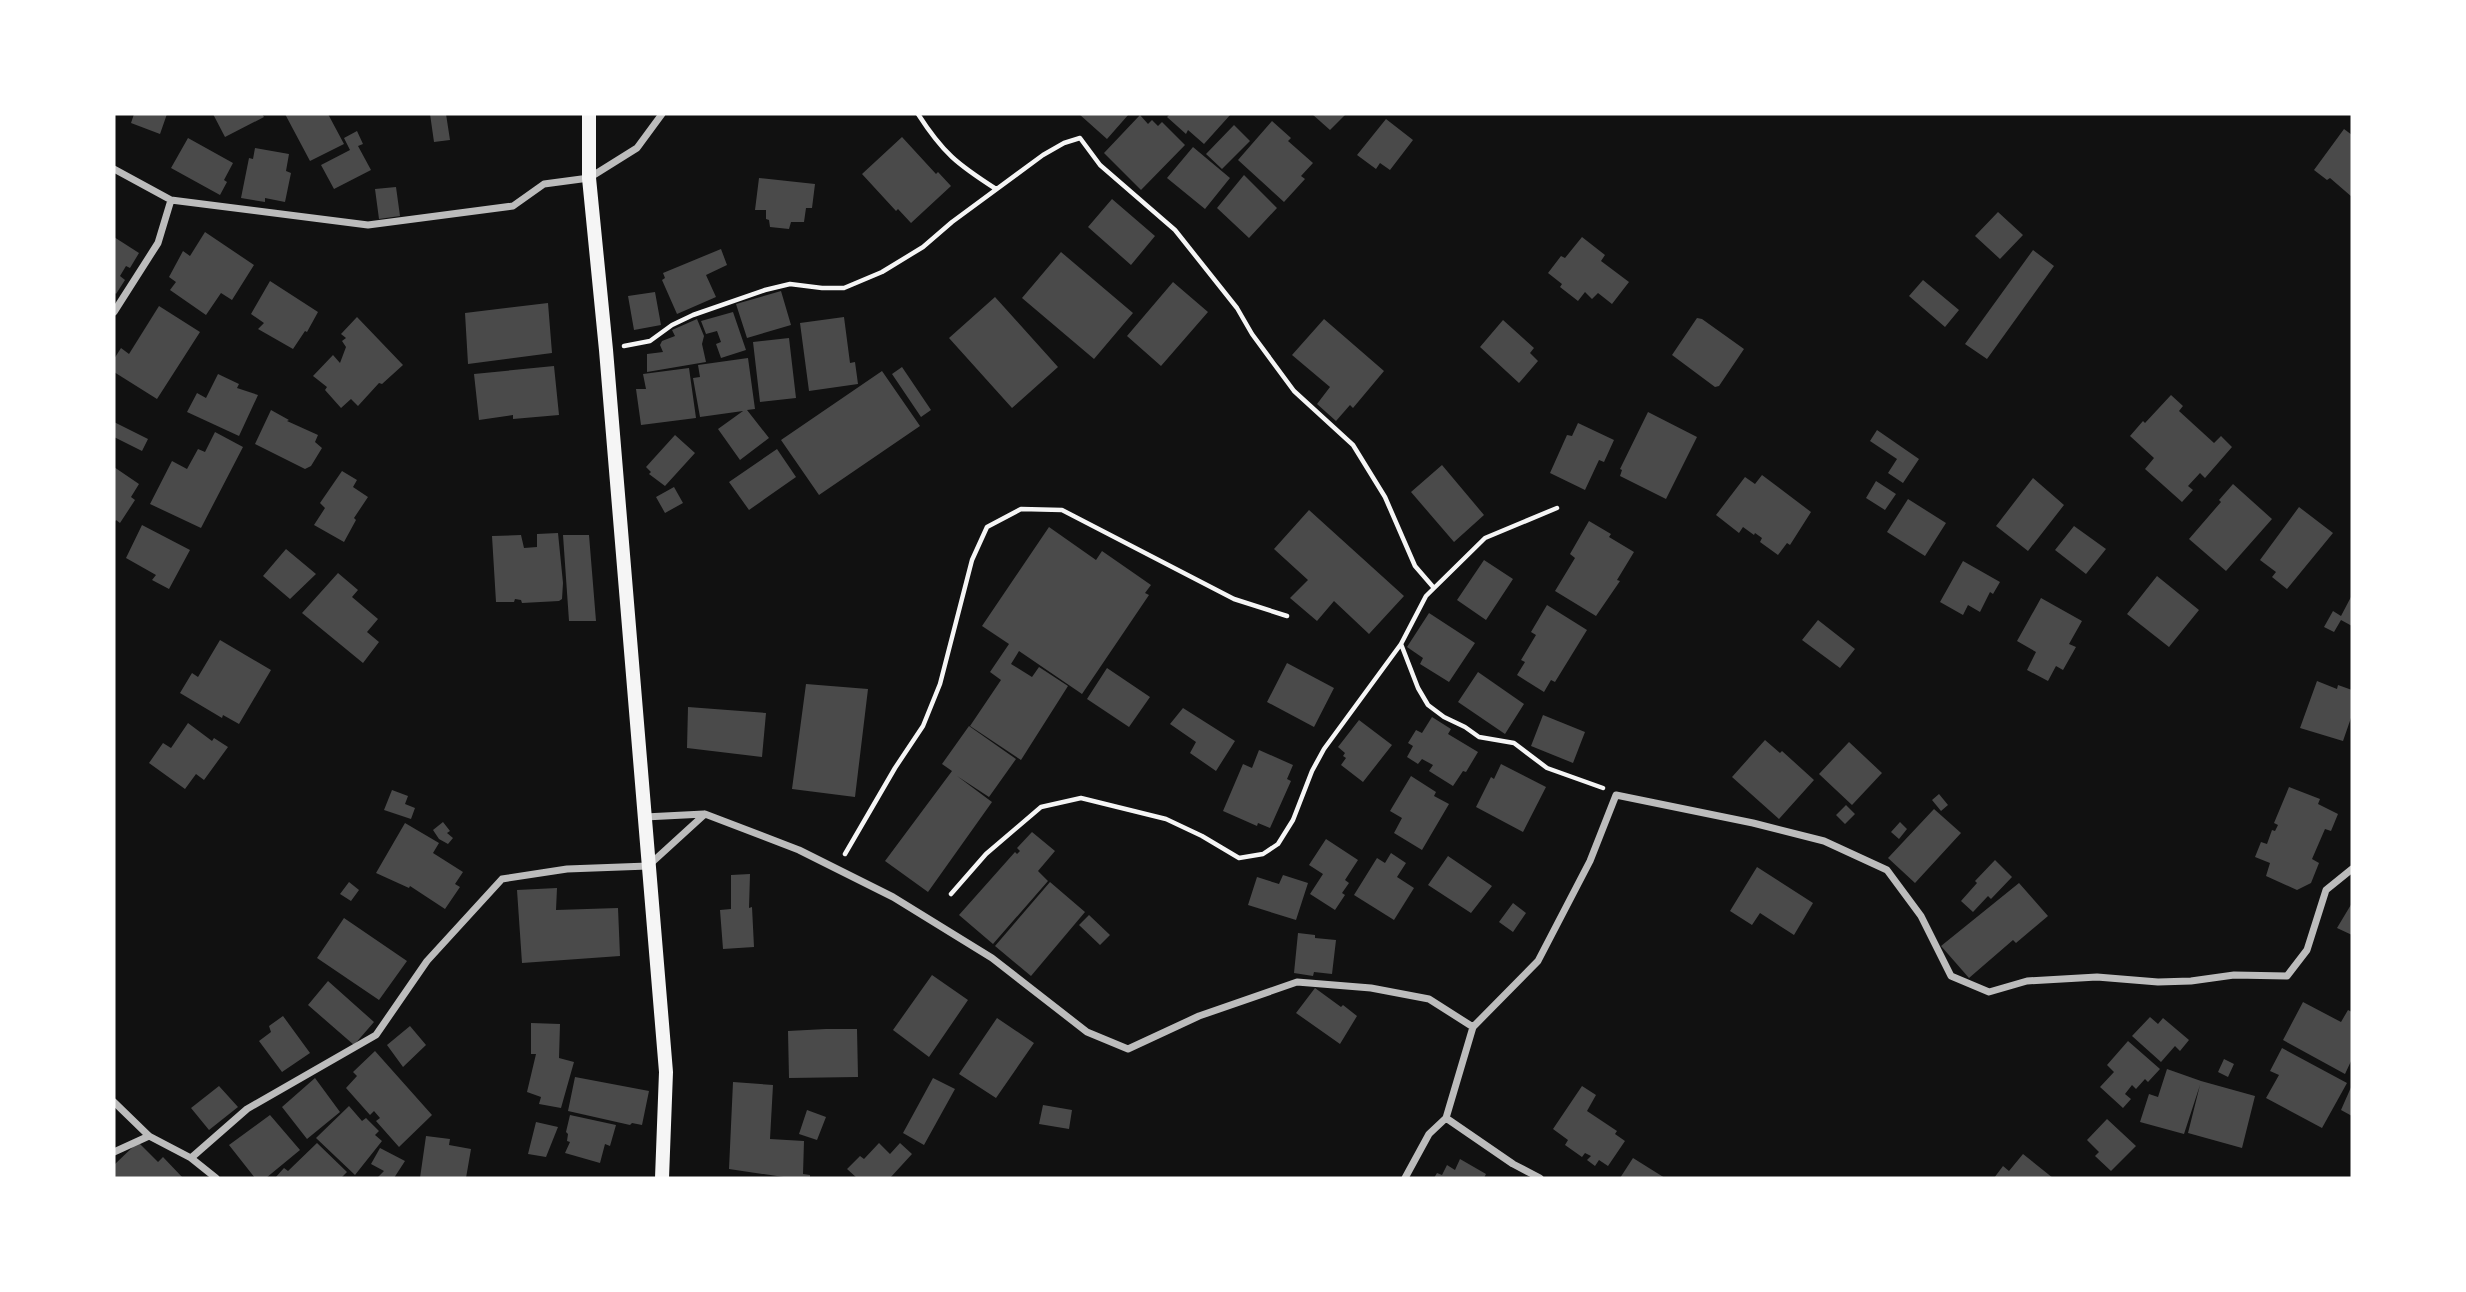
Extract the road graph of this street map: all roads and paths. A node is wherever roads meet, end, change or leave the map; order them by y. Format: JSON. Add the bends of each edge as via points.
{"nodes":[{"id":1,"x":589,"y":114,"type":"edge"},
{"id":2,"x":662,"y":114,"type":"edge"},
{"id":3,"x":918,"y":114,"type":"edge"},
{"id":4,"x":114,"y":169,"type":"edge"},
{"id":5,"x":589,"y":178,"type":"junction"},
{"id":6,"x":996,"y":189,"type":"junction"},
{"id":7,"x":171,"y":200,"type":"junction"},
{"id":8,"x":114,"y":312,"type":"edge"},
{"id":9,"x":606,"y":350,"type":"junction"},
{"id":10,"x":1557,"y":508,"type":"dead end"},
{"id":11,"x":1434,"y":588,"type":"junction"},
{"id":12,"x":1287,"y":616,"type":"dead end"},
{"id":13,"x":1401,"y":644,"type":"junction"},
{"id":14,"x":1616,"y":795,"type":"junction"},
{"id":15,"x":705,"y":814,"type":"junction"},
{"id":16,"x":645,"y":817,"type":"junction"},
{"id":17,"x":844,"y":854,"type":"dead end"},
{"id":18,"x":649,"y":866,"type":"junction"},
{"id":19,"x":2352,"y":869,"type":"edge"},
{"id":20,"x":951,"y":894,"type":"dead end"},
{"id":21,"x":1473,"y":1027,"type":"junction"},
{"id":22,"x":114,"y":1102,"type":"edge"},
{"id":23,"x":1446,"y":1118,"type":"junction"},
{"id":24,"x":149,"y":1136,"type":"junction"},
{"id":25,"x":114,"y":1152,"type":"edge"},
{"id":26,"x":191,"y":1158,"type":"junction"},
{"id":27,"x":216,"y":1178,"type":"edge"},
{"id":28,"x":662,"y":1178,"type":"edge"},
{"id":29,"x":1405,"y":1178,"type":"edge"},
{"id":30,"x":1540,"y":1178,"type":"edge"}],
"edges":[{"from":1,"to":5,"type":"main road"},
{"from":2,"to":5,"type":"street","via":[[637,148]]},
{"from":3,"to":6,"type":"path","via":[[960,166]]},
{"from":4,"to":7,"type":"street"},
{"from":5,"to":7,"type":"street","via":[[544,184],[513,206],[368,225]]},
{"from":5,"to":9,"type":"main road"},
{"from":6,"to":9,"type":"path","via":[[923,247],[844,288],[790,284],[765,290],[693,315],[650,341]]},
{"from":6,"to":11,"type":"path","via":[[1043,155],[1080,138],[1100,165],[1175,230],[1294,391],[1353,445],[1385,497],[1415,566]]},
{"from":7,"to":8,"type":"street","via":[[158,243]]},
{"from":9,"to":16,"type":"main road"},
{"from":10,"to":11,"type":"path","via":[[1485,538]]},
{"from":11,"to":13,"type":"path"},
{"from":12,"to":17,"type":"path","via":[[1234,599],[1062,510],[1021,509],[987,527],[972,560],[940,684],[923,726]]},
{"from":13,"to":14,"type":"path","via":[[1428,705],[1444,717],[1479,737],[1514,743],[1547,768]]},
{"from":13,"to":20,"type":"path","via":[[1324,749],[1278,844],[1263,854],[1239,858],[1166,819],[1081,797],[1041,807],[986,854]]},
{"from":14,"to":19,"type":"street","via":[[1824,841],[1887,870],[1921,916],[1951,976],[1989,992],[2027,981],[2097,977],[2158,982],[2287,976],[2307,950],[2326,890]]},
{"from":14,"to":21,"type":"street","via":[[1590,861],[1538,961]]},
{"from":15,"to":16,"type":"street"},
{"from":15,"to":18,"type":"street"},
{"from":15,"to":21,"type":"street","via":[[799,850],[893,897],[992,958],[1087,1032],[1128,1049],[1199,1016],[1297,982],[1371,988],[1429,999]]},
{"from":16,"to":18,"type":"main road"},
{"from":18,"to":26,"type":"street","via":[[568,869],[502,879],[427,961],[376,1035],[247,1109]]},
{"from":18,"to":28,"type":"main road","via":[[666,1072]]},
{"from":21,"to":23,"type":"street"},
{"from":22,"to":24,"type":"street"},
{"from":23,"to":29,"type":"street","via":[[1429,1134]]},
{"from":23,"to":30,"type":"street"},
{"from":24,"to":25,"type":"street"},
{"from":24,"to":26,"type":"street"},
{"from":26,"to":27,"type":"street"}]}
